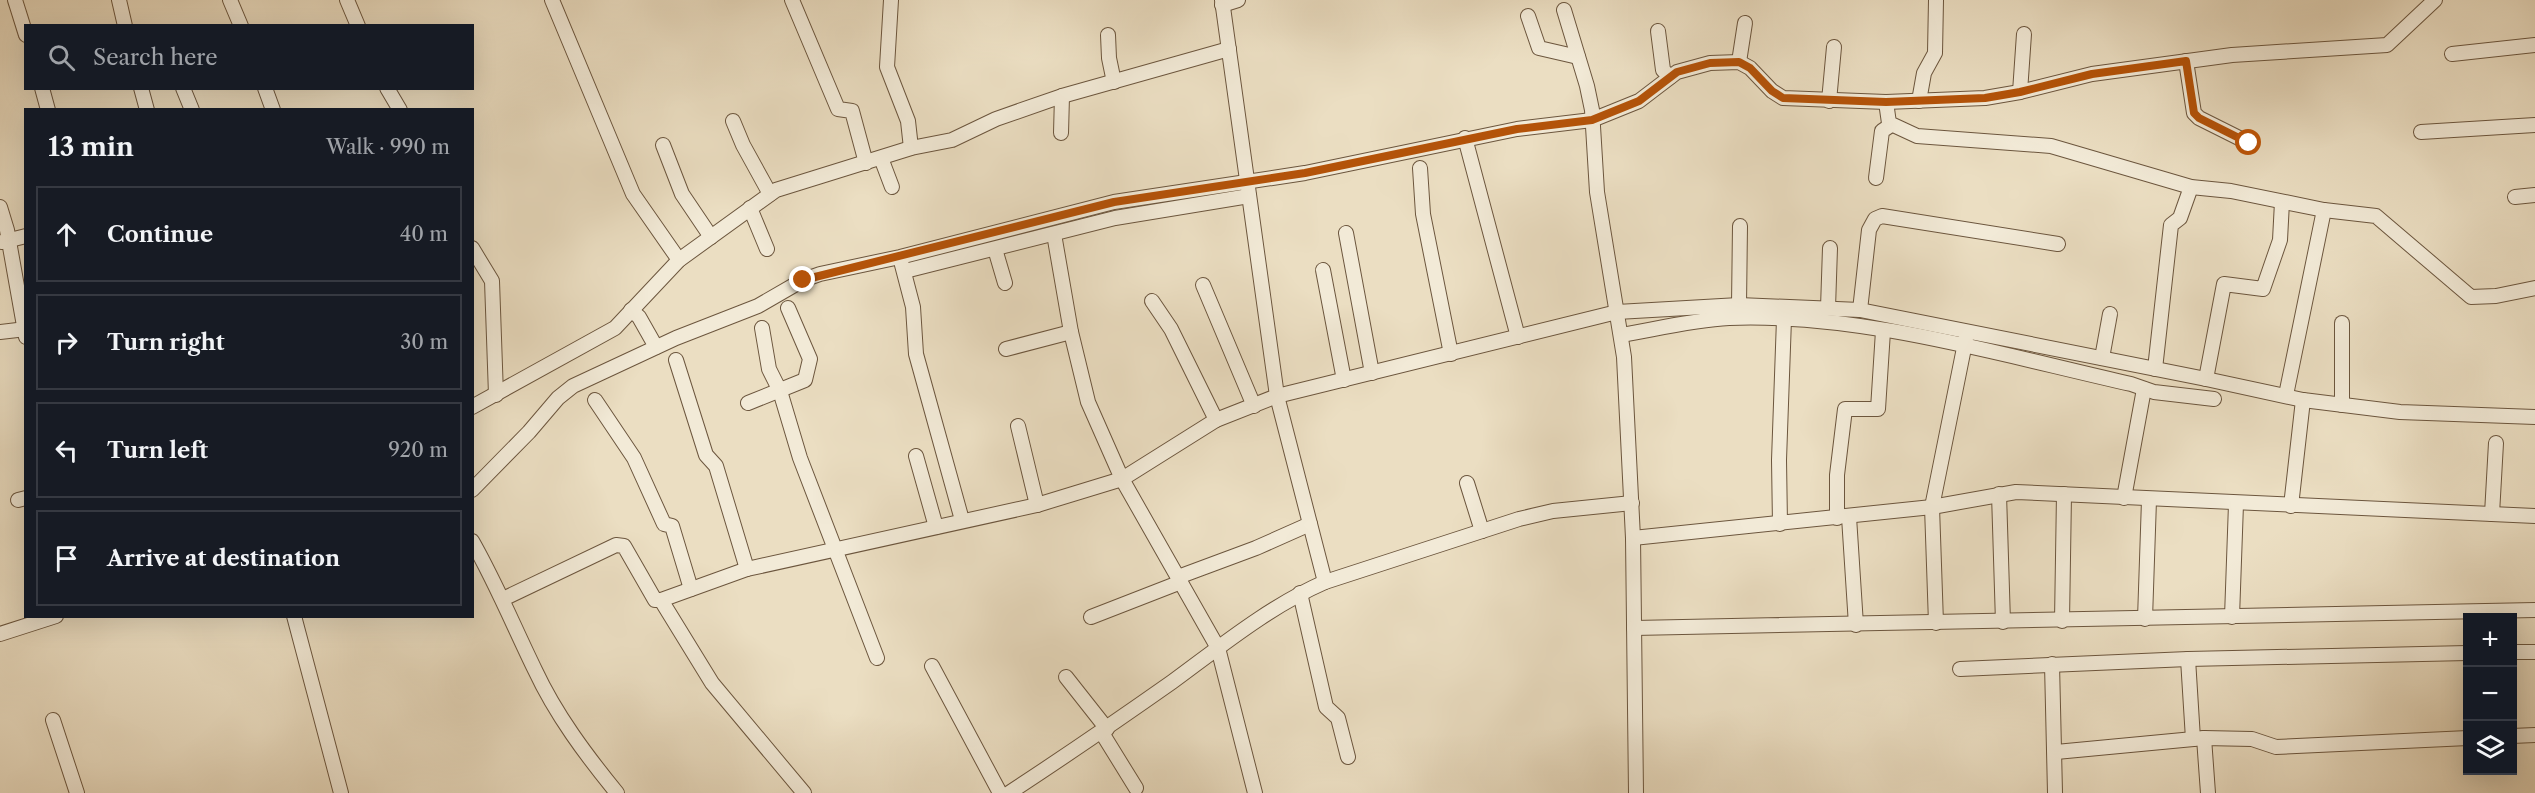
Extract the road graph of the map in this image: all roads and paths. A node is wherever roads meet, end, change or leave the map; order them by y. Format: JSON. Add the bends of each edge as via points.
{"nodes":[{"id":1,"x":15,"y":0,"type":"edge"},
{"id":2,"x":119,"y":0,"type":"edge"},
{"id":3,"x":230,"y":0,"type":"edge"},
{"id":4,"x":347,"y":0,"type":"edge"},
{"id":5,"x":552,"y":0,"type":"edge"},
{"id":6,"x":792,"y":0,"type":"edge"},
{"id":7,"x":891,"y":0,"type":"edge"},
{"id":8,"x":1238,"y":0,"type":"edge"},
{"id":9,"x":1936,"y":0,"type":"edge"},
{"id":10,"x":2435,"y":0,"type":"edge"},
{"id":11,"x":1222,"y":3,"type":"edge"},
{"id":12,"x":1564,"y":10,"type":"dead end"},
{"id":13,"x":1528,"y":16,"type":"dead end"},
{"id":14,"x":1745,"y":22,"type":"dead end"},
{"id":15,"x":125,"y":24,"type":"edge"},
{"id":16,"x":240,"y":24,"type":"edge"},
{"id":17,"x":357,"y":24,"type":"edge"},
{"id":18,"x":24,"y":28,"type":"edge"},
{"id":19,"x":1658,"y":30,"type":"dead end"},
{"id":20,"x":2024,"y":34,"type":"dead end"},
{"id":21,"x":1108,"y":35,"type":"dead end"},
{"id":22,"x":2535,"y":45,"type":"edge"},
{"id":23,"x":1834,"y":47,"type":"dead end"},
{"id":24,"x":1229,"y":49,"type":"junction"},
{"id":25,"x":2452,"y":54,"type":"dead end"},
{"id":26,"x":1578,"y":57,"type":"junction"},
{"id":27,"x":2186,"y":61,"type":"junction"},
{"id":28,"x":1739,"y":62,"type":"junction"},
{"id":29,"x":1670,"y":77,"type":"junction"},
{"id":30,"x":1114,"y":82,"type":"junction"},
{"id":31,"x":43,"y":90,"type":"edge"},
{"id":32,"x":142,"y":90,"type":"edge"},
{"id":33,"x":184,"y":90,"type":"edge"},
{"id":34,"x":267,"y":90,"type":"edge"},
{"id":35,"x":388,"y":90,"type":"edge"},
{"id":36,"x":2020,"y":92,"type":"junction"},
{"id":37,"x":1062,"y":96,"type":"junction"},
{"id":38,"x":1829,"y":101,"type":"junction"},
{"id":39,"x":1919,"y":101,"type":"junction"},
{"id":40,"x":1886,"y":102,"type":"junction"},
{"id":41,"x":47,"y":108,"type":"edge"},
{"id":42,"x":146,"y":108,"type":"edge"},
{"id":43,"x":191,"y":108,"type":"edge"},
{"id":44,"x":272,"y":108,"type":"edge"},
{"id":45,"x":399,"y":108,"type":"edge"},
{"id":46,"x":1592,"y":120,"type":"junction"},
{"id":47,"x":733,"y":121,"type":"dead end"},
{"id":48,"x":1891,"y":125,"type":"junction"},
{"id":49,"x":2535,"y":126,"type":"edge"},
{"id":50,"x":2421,"y":132,"type":"dead end"},
{"id":51,"x":1062,"y":133,"type":"dead end"},
{"id":52,"x":1465,"y":138,"type":"junction"},
{"id":53,"x":2249,"y":143,"type":"dead end"},
{"id":54,"x":663,"y":145,"type":"dead end"},
{"id":55,"x":911,"y":148,"type":"junction"},
{"id":56,"x":881,"y":158,"type":"junction"},
{"id":57,"x":866,"y":163,"type":"junction"},
{"id":58,"x":1420,"y":168,"type":"dead end"},
{"id":59,"x":1876,"y":178,"type":"dead end"},
{"id":60,"x":1246,"y":180,"type":"junction"},
{"id":61,"x":892,"y":187,"type":"dead end"},
{"id":62,"x":2191,"y":188,"type":"junction"},
{"id":63,"x":770,"y":194,"type":"junction"},
{"id":64,"x":2535,"y":195,"type":"edge"},
{"id":65,"x":1249,"y":196,"type":"junction"},
{"id":66,"x":2515,"y":197,"type":"dead end"},
{"id":67,"x":2282,"y":202,"type":"junction"},
{"id":68,"x":0,"y":207,"type":"edge"},
{"id":69,"x":750,"y":208,"type":"junction"},
{"id":70,"x":2324,"y":210,"type":"junction"},
{"id":71,"x":1740,"y":226,"type":"dead end"},
{"id":72,"x":1346,"y":233,"type":"dead end"},
{"id":73,"x":1054,"y":234,"type":"junction"},
{"id":74,"x":24,"y":237,"type":"edge"},
{"id":75,"x":711,"y":237,"type":"junction"},
{"id":76,"x":4,"y":242,"type":"edge"},
{"id":77,"x":2058,"y":244,"type":"dead end"},
{"id":78,"x":1830,"y":248,"type":"dead end"},
{"id":79,"x":767,"y":249,"type":"dead end"},
{"id":80,"x":995,"y":249,"type":"junction"},
{"id":81,"x":474,"y":251,"type":"edge"},
{"id":82,"x":900,"y":257,"type":"junction"},
{"id":83,"x":679,"y":260,"type":"junction"},
{"id":84,"x":1323,"y":270,"type":"dead end"},
{"id":85,"x":904,"y":271,"type":"junction"},
{"id":86,"x":1005,"y":283,"type":"dead end"},
{"id":87,"x":1203,"y":285,"type":"dead end"},
{"id":88,"x":2535,"y":288,"type":"edge"},
{"id":89,"x":1152,"y":301,"type":"dead end"},
{"id":90,"x":1739,"y":305,"type":"junction"},
{"id":91,"x":788,"y":308,"type":"dead end"},
{"id":92,"x":1828,"y":308,"type":"junction"},
{"id":93,"x":631,"y":310,"type":"junction"},
{"id":94,"x":1855,"y":310,"type":"junction"},
{"id":95,"x":1617,"y":312,"type":"junction"},
{"id":96,"x":2110,"y":314,"type":"dead end"},
{"id":97,"x":1784,"y":319,"type":"junction"},
{"id":98,"x":2342,"y":323,"type":"dead end"},
{"id":99,"x":1849,"y":324,"type":"junction"},
{"id":100,"x":24,"y":328,"type":"edge"},
{"id":101,"x":762,"y":328,"type":"dead end"},
{"id":102,"x":1883,"y":331,"type":"junction"},
{"id":103,"x":0,"y":332,"type":"edge"},
{"id":104,"x":24,"y":332,"type":"edge"},
{"id":105,"x":1071,"y":332,"type":"junction"},
{"id":106,"x":1967,"y":332,"type":"junction"},
{"id":107,"x":1621,"y":335,"type":"junction"},
{"id":108,"x":1518,"y":337,"type":"junction"},
{"id":109,"x":656,"y":347,"type":"junction"},
{"id":110,"x":1964,"y":347,"type":"junction"},
{"id":111,"x":1006,"y":349,"type":"dead end"},
{"id":112,"x":1451,"y":354,"type":"junction"},
{"id":113,"x":2102,"y":358,"type":"junction"},
{"id":114,"x":676,"y":360,"type":"dead end"},
{"id":115,"x":2155,"y":369,"type":"junction"},
{"id":116,"x":1372,"y":373,"type":"junction"},
{"id":117,"x":2206,"y":379,"type":"junction"},
{"id":118,"x":1344,"y":380,"type":"junction"},
{"id":119,"x":2144,"y":389,"type":"junction"},
{"id":120,"x":780,"y":391,"type":"junction"},
{"id":121,"x":496,"y":395,"type":"junction"},
{"id":122,"x":2286,"y":395,"type":"junction"},
{"id":123,"x":1277,"y":396,"type":"junction"},
{"id":124,"x":2214,"y":399,"type":"dead end"},
{"id":125,"x":595,"y":400,"type":"dead end"},
{"id":126,"x":2303,"y":400,"type":"junction"},
{"id":127,"x":748,"y":403,"type":"dead end"},
{"id":128,"x":2342,"y":405,"type":"junction"},
{"id":129,"x":474,"y":406,"type":"edge"},
{"id":130,"x":1254,"y":406,"type":"junction"},
{"id":131,"x":2535,"y":417,"type":"edge"},
{"id":132,"x":1216,"y":420,"type":"junction"},
{"id":133,"x":1018,"y":426,"type":"dead end"},
{"id":134,"x":2496,"y":443,"type":"dead end"},
{"id":135,"x":916,"y":456,"type":"dead end"},
{"id":136,"x":1122,"y":479,"type":"junction"},
{"id":137,"x":1467,"y":483,"type":"dead end"},
{"id":138,"x":474,"y":488,"type":"edge"},
{"id":139,"x":1999,"y":494,"type":"junction"},
{"id":140,"x":2064,"y":494,"type":"junction"},
{"id":141,"x":2124,"y":498,"type":"junction"},
{"id":142,"x":2149,"y":500,"type":"junction"},
{"id":143,"x":1632,"y":503,"type":"junction"},
{"id":144,"x":2236,"y":504,"type":"junction"},
{"id":145,"x":1037,"y":505,"type":"junction"},
{"id":146,"x":2290,"y":506,"type":"junction"},
{"id":147,"x":1932,"y":507,"type":"junction"},
{"id":148,"x":2492,"y":514,"type":"junction"},
{"id":149,"x":2535,"y":516,"type":"edge"},
{"id":150,"x":1843,"y":517,"type":"junction"},
{"id":151,"x":962,"y":520,"type":"junction"},
{"id":152,"x":1310,"y":524,"type":"junction"},
{"id":153,"x":1780,"y":524,"type":"junction"},
{"id":154,"x":936,"y":527,"type":"junction"},
{"id":155,"x":1482,"y":531,"type":"junction"},
{"id":156,"x":1633,"y":538,"type":"junction"},
{"id":157,"x":474,"y":543,"type":"edge"},
{"id":158,"x":834,"y":552,"type":"junction"},
{"id":159,"x":747,"y":569,"type":"junction"},
{"id":160,"x":1179,"y":580,"type":"junction"},
{"id":161,"x":1325,"y":582,"type":"junction"},
{"id":162,"x":691,"y":589,"type":"junction"},
{"id":163,"x":1300,"y":593,"type":"junction"},
{"id":164,"x":503,"y":599,"type":"junction"},
{"id":165,"x":661,"y":600,"type":"junction"},
{"id":166,"x":2535,"y":610,"type":"edge"},
{"id":167,"x":1091,"y":617,"type":"dead end"},
{"id":168,"x":2232,"y":617,"type":"junction"},
{"id":169,"x":50,"y":618,"type":"edge"},
{"id":170,"x":295,"y":618,"type":"edge"},
{"id":171,"x":2145,"y":619,"type":"junction"},
{"id":172,"x":2062,"y":621,"type":"junction"},
{"id":173,"x":2003,"y":622,"type":"junction"},
{"id":174,"x":1936,"y":623,"type":"junction"},
{"id":175,"x":1856,"y":625,"type":"junction"},
{"id":176,"x":1634,"y":628,"type":"junction"},
{"id":177,"x":0,"y":634,"type":"edge"},
{"id":178,"x":1218,"y":648,"type":"junction"},
{"id":179,"x":2517,"y":652,"type":"edge"},
{"id":180,"x":2535,"y":652,"type":"edge"},
{"id":181,"x":2463,"y":653,"type":"edge"},
{"id":182,"x":877,"y":658,"type":"dead end"},
{"id":183,"x":2188,"y":659,"type":"junction"},
{"id":184,"x":2052,"y":664,"type":"junction"},
{"id":185,"x":932,"y":666,"type":"dead end"},
{"id":186,"x":1960,"y":669,"type":"dead end"},
{"id":187,"x":1066,"y":677,"type":"dead end"},
{"id":188,"x":53,"y":720,"type":"dead end"},
{"id":189,"x":1104,"y":731,"type":"junction"},
{"id":190,"x":2535,"y":735,"type":"edge"},
{"id":191,"x":2517,"y":736,"type":"edge"},
{"id":192,"x":2463,"y":738,"type":"edge"},
{"id":193,"x":2198,"y":739,"type":"junction"},
{"id":194,"x":2056,"y":752,"type":"junction"},
{"id":195,"x":1348,"y":757,"type":"dead end"},
{"id":196,"x":1136,"y":788,"type":"dead end"},
{"id":197,"x":77,"y":793,"type":"edge"},
{"id":198,"x":341,"y":793,"type":"edge"},
{"id":199,"x":617,"y":793,"type":"edge"},
{"id":200,"x":804,"y":793,"type":"edge"},
{"id":201,"x":1000,"y":793,"type":"edge"},
{"id":202,"x":1009,"y":793,"type":"edge"},
{"id":203,"x":1255,"y":793,"type":"edge"},
{"id":204,"x":1636,"y":793,"type":"edge"},
{"id":205,"x":2055,"y":793,"type":"edge"},
{"id":206,"x":2208,"y":793,"type":"edge"}],
"edges":[{"from":1,"to":18,"type":"street"},
{"from":2,"to":15,"type":"street"},
{"from":3,"to":16,"type":"street"},
{"from":4,"to":17,"type":"street"},
{"from":5,"to":83,"type":"street","via":[[633,194]]},
{"from":6,"to":57,"type":"street","via":[[838,109],[851,110]]},
{"from":7,"to":55,"type":"street","via":[[887,67],[908,121]]},
{"from":8,"to":11,"type":"street"},
{"from":9,"to":39,"type":"street","via":[[1935,53],[1924,73]]},
{"from":10,"to":27,"type":"street","via":[[2387,45]]},
{"from":11,"to":24,"type":"street"},
{"from":12,"to":26,"type":"street"},
{"from":13,"to":26,"type":"street","via":[[1539,48]]},
{"from":14,"to":28,"type":"street"},
{"from":19,"to":29,"type":"street","via":[[1663,70]]},
{"from":20,"to":36,"type":"street"},
{"from":21,"to":30,"type":"street"},
{"from":22,"to":25,"type":"street"},
{"from":23,"to":38,"type":"street"},
{"from":24,"to":30,"type":"street"},
{"from":24,"to":60,"type":"street"},
{"from":26,"to":46,"type":"street"},
{"from":27,"to":36,"type":"street","via":[[2092,74]]},
{"from":27,"to":53,"type":"street","via":[[2194,113]]},
{"from":28,"to":29,"type":"street","via":[[1710,63]]},
{"from":28,"to":38,"type":"street","via":[[1783,98]]},
{"from":29,"to":46,"type":"street","via":[[1639,101]]},
{"from":30,"to":37,"type":"street"},
{"from":31,"to":41,"type":"street"},
{"from":32,"to":42,"type":"street"},
{"from":33,"to":43,"type":"street"},
{"from":34,"to":44,"type":"street"},
{"from":35,"to":45,"type":"street"},
{"from":36,"to":39,"type":"street"},
{"from":37,"to":51,"type":"street"},
{"from":37,"to":55,"type":"street","via":[[996,119],[952,140]]},
{"from":38,"to":40,"type":"street"},
{"from":39,"to":40,"type":"street"},
{"from":40,"to":48,"type":"street"},
{"from":46,"to":52,"type":"street"},
{"from":46,"to":95,"type":"street","via":[[1597,192]]},
{"from":47,"to":63,"type":"street"},
{"from":48,"to":59,"type":"street","via":[[1882,131]]},
{"from":48,"to":62,"type":"street","via":[[1917,136],[2050,146]]},
{"from":49,"to":50,"type":"street"},
{"from":52,"to":60,"type":"street","via":[[1305,173]]},
{"from":52,"to":108,"type":"street"},
{"from":54,"to":75,"type":"street","via":[[682,194]]},
{"from":55,"to":56,"type":"street"},
{"from":56,"to":57,"type":"street"},
{"from":56,"to":61,"type":"street"},
{"from":57,"to":63,"type":"street"},
{"from":58,"to":112,"type":"street","via":[[1424,214]]},
{"from":60,"to":65,"type":"street"},
{"from":60,"to":82,"type":"street","via":[[1114,202]]},
{"from":62,"to":67,"type":"street","via":[[2231,191]]},
{"from":62,"to":115,"type":"street","via":[[2180,218],[2171,225]]},
{"from":63,"to":69,"type":"street"},
{"from":64,"to":66,"type":"street"},
{"from":65,"to":73,"type":"street","via":[[1166,207]]},
{"from":65,"to":123,"type":"street"},
{"from":67,"to":70,"type":"street"},
{"from":67,"to":117,"type":"street","via":[[2280,240],[2263,289],[2224,284]]},
{"from":68,"to":76,"type":"street"},
{"from":69,"to":75,"type":"street"},
{"from":69,"to":79,"type":"street"},
{"from":70,"to":88,"type":"street","via":[[2382,218],[2471,297]]},
{"from":70,"to":122,"type":"street"},
{"from":71,"to":90,"type":"street"},
{"from":72,"to":116,"type":"street"},
{"from":73,"to":80,"type":"street"},
{"from":73,"to":105,"type":"street"},
{"from":74,"to":76,"type":"street"},
{"from":75,"to":83,"type":"street"},
{"from":76,"to":100,"type":"street"},
{"from":77,"to":94,"type":"street","via":[[1882,216],[1875,219],[1869,230]]},
{"from":78,"to":92,"type":"street"},
{"from":80,"to":85,"type":"street"},
{"from":80,"to":86,"type":"street"},
{"from":81,"to":121,"type":"street","via":[[492,281]]},
{"from":82,"to":85,"type":"street"},
{"from":82,"to":109,"type":"street","via":[[803,280],[758,306]]},
{"from":83,"to":93,"type":"street"},
{"from":84,"to":118,"type":"street"},
{"from":85,"to":151,"type":"street","via":[[916,354]]},
{"from":87,"to":130,"type":"street"},
{"from":89,"to":132,"type":"street","via":[[1171,329]]},
{"from":90,"to":92,"type":"street"},
{"from":90,"to":95,"type":"street"},
{"from":91,"to":120,"type":"street","via":[[810,359],[805,380]]},
{"from":92,"to":94,"type":"street"},
{"from":93,"to":109,"type":"street"},
{"from":93,"to":121,"type":"street","via":[[615,328]]},
{"from":94,"to":99,"type":"street"},
{"from":94,"to":106,"type":"street"},
{"from":95,"to":107,"type":"street"},
{"from":95,"to":108,"type":"street"},
{"from":96,"to":113,"type":"street"},
{"from":97,"to":99,"type":"street"},
{"from":97,"to":107,"type":"street","via":[[1727,318]]},
{"from":97,"to":153,"type":"street"},
{"from":98,"to":128,"type":"street"},
{"from":99,"to":102,"type":"street"},
{"from":101,"to":120,"type":"street","via":[[769,369]]},
{"from":102,"to":110,"type":"street"},
{"from":102,"to":150,"type":"street","via":[[1878,409],[1845,409],[1837,475]]},
{"from":103,"to":104,"type":"street"},
{"from":105,"to":111,"type":"street"},
{"from":105,"to":136,"type":"street","via":[[1088,402]]},
{"from":106,"to":110,"type":"street"},
{"from":106,"to":113,"type":"street"},
{"from":107,"to":143,"type":"street"},
{"from":108,"to":112,"type":"street"},
{"from":109,"to":138,"type":"street","via":[[573,386]]},
{"from":110,"to":119,"type":"street"},
{"from":110,"to":147,"type":"street"},
{"from":112,"to":116,"type":"street"},
{"from":113,"to":115,"type":"street"},
{"from":114,"to":159,"type":"street","via":[[706,455],[716,466]]},
{"from":115,"to":117,"type":"street"},
{"from":116,"to":118,"type":"street"},
{"from":117,"to":122,"type":"street"},
{"from":118,"to":123,"type":"street"},
{"from":119,"to":124,"type":"street"},
{"from":119,"to":141,"type":"street"},
{"from":120,"to":127,"type":"street"},
{"from":120,"to":158,"type":"street"},
{"from":121,"to":129,"type":"street"},
{"from":122,"to":126,"type":"street"},
{"from":123,"to":130,"type":"street"},
{"from":123,"to":152,"type":"street"},
{"from":125,"to":162,"type":"street","via":[[634,458],[664,524],[672,526]]},
{"from":126,"to":128,"type":"street"},
{"from":126,"to":146,"type":"street"},
{"from":128,"to":131,"type":"street","via":[[2400,412]]},
{"from":130,"to":132,"type":"street"},
{"from":132,"to":136,"type":"street"},
{"from":133,"to":145,"type":"street"},
{"from":134,"to":148,"type":"street"},
{"from":135,"to":154,"type":"street"},
{"from":136,"to":145,"type":"street"},
{"from":136,"to":160,"type":"street"},
{"from":137,"to":155,"type":"street"},
{"from":139,"to":140,"type":"street"},
{"from":139,"to":147,"type":"street"},
{"from":139,"to":173,"type":"street"},
{"from":140,"to":141,"type":"street"},
{"from":140,"to":172,"type":"street"},
{"from":141,"to":142,"type":"street"},
{"from":142,"to":144,"type":"street"},
{"from":142,"to":171,"type":"street"},
{"from":143,"to":155,"type":"street","via":[[1553,512]]},
{"from":143,"to":156,"type":"street"},
{"from":144,"to":146,"type":"street"},
{"from":144,"to":168,"type":"street"},
{"from":145,"to":151,"type":"street"},
{"from":146,"to":148,"type":"street"},
{"from":147,"to":150,"type":"street"},
{"from":147,"to":174,"type":"street"},
{"from":148,"to":149,"type":"street"},
{"from":150,"to":153,"type":"street"},
{"from":150,"to":175,"type":"street"},
{"from":151,"to":154,"type":"street"},
{"from":152,"to":160,"type":"street"},
{"from":152,"to":161,"type":"street"},
{"from":153,"to":156,"type":"street"},
{"from":154,"to":158,"type":"street"},
{"from":155,"to":161,"type":"street"},
{"from":156,"to":176,"type":"street"},
{"from":157,"to":164,"type":"street"},
{"from":158,"to":159,"type":"street"},
{"from":158,"to":182,"type":"street"},
{"from":159,"to":162,"type":"street"},
{"from":160,"to":167,"type":"street"},
{"from":160,"to":178,"type":"street"},
{"from":161,"to":163,"type":"street"},
{"from":162,"to":165,"type":"street"},
{"from":163,"to":178,"type":"street"},
{"from":163,"to":195,"type":"street","via":[[1326,707],[1338,718]]},
{"from":164,"to":165,"type":"street","via":[[621,544],[655,600]]},
{"from":164,"to":199,"type":"street","via":[[536,672],[585,754]]},
{"from":165,"to":200,"type":"street","via":[[712,682]]},
{"from":166,"to":168,"type":"street"},
{"from":168,"to":171,"type":"street"},
{"from":169,"to":177,"type":"street"},
{"from":170,"to":198,"type":"street"},
{"from":171,"to":172,"type":"street"},
{"from":172,"to":173,"type":"street"},
{"from":173,"to":174,"type":"street"},
{"from":174,"to":175,"type":"street"},
{"from":175,"to":176,"type":"street"},
{"from":176,"to":204,"type":"street"},
{"from":178,"to":189,"type":"street"},
{"from":178,"to":203,"type":"street"},
{"from":179,"to":180,"type":"street"},
{"from":181,"to":183,"type":"street"},
{"from":183,"to":184,"type":"street"},
{"from":183,"to":193,"type":"street"},
{"from":184,"to":186,"type":"street"},
{"from":184,"to":194,"type":"street"},
{"from":185,"to":201,"type":"street"},
{"from":187,"to":189,"type":"street"},
{"from":188,"to":197,"type":"street"},
{"from":189,"to":196,"type":"street"},
{"from":189,"to":202,"type":"street"},
{"from":190,"to":191,"type":"street"},
{"from":192,"to":193,"type":"street","via":[[2276,747],[2252,739]]},
{"from":193,"to":194,"type":"street"},
{"from":193,"to":206,"type":"street"},
{"from":194,"to":205,"type":"street"}]}
